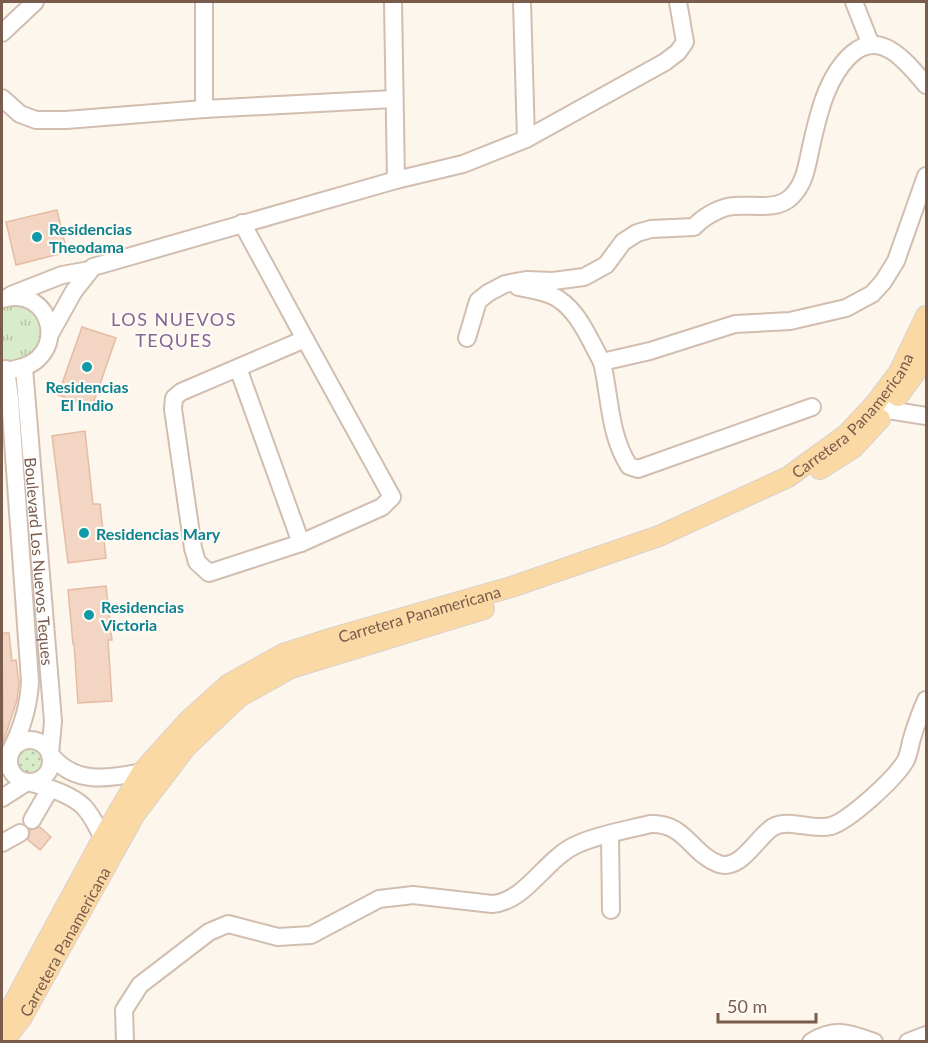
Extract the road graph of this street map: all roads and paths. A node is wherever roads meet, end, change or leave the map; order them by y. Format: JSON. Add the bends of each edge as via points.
{"nodes":[{"id":1,"x":35,"y":2,"type":"edge"},
{"id":2,"x":204,"y":2,"type":"edge"},
{"id":3,"x":393,"y":2,"type":"edge"},
{"id":4,"x":522,"y":2,"type":"edge"},
{"id":5,"x":678,"y":2,"type":"edge"},
{"id":6,"x":855,"y":2,"type":"edge"},
{"id":7,"x":2,"y":33,"type":"edge"},
{"id":8,"x":871,"y":45,"type":"junction"},
{"id":9,"x":927,"y":85,"type":"edge"},
{"id":10,"x":2,"y":98,"type":"edge"},
{"id":11,"x":394,"y":99,"type":"junction"},
{"id":12,"x":204,"y":109,"type":"junction"},
{"id":13,"x":526,"y":139,"type":"junction"},
{"id":14,"x":927,"y":176,"type":"edge"},
{"id":15,"x":396,"y":180,"type":"junction"},
{"id":16,"x":242,"y":223,"type":"junction"},
{"id":17,"x":90,"y":270,"type":"junction"},
{"id":18,"x":506,"y":284,"type":"junction"},
{"id":19,"x":4,"y":298,"type":"edge"},
{"id":20,"x":927,"y":316,"type":"edge"},
{"id":21,"x":50,"y":334,"type":"junction"},
{"id":22,"x":467,"y":338,"type":"dead end"},
{"id":23,"x":305,"y":339,"type":"junction"},
{"id":24,"x":927,"y":350,"type":"edge"},
{"id":25,"x":602,"y":362,"type":"junction"},
{"id":26,"x":4,"y":368,"type":"edge"},
{"id":27,"x":24,"y":368,"type":"junction"},
{"id":28,"x":238,"y":368,"type":"junction"},
{"id":29,"x":6,"y":396,"type":"edge"},
{"id":30,"x":812,"y":407,"type":"dead end"},
{"id":31,"x":888,"y":410,"type":"junction"},
{"id":32,"x":927,"y":416,"type":"edge"},
{"id":33,"x":301,"y":543,"type":"junction"},
{"id":34,"x":927,"y":700,"type":"edge"},
{"id":35,"x":24,"y":716,"type":"junction"},
{"id":36,"x":53,"y":721,"type":"junction"},
{"id":37,"x":12,"y":751,"type":"junction"},
{"id":38,"x":50,"y":754,"type":"junction"},
{"id":39,"x":2,"y":765,"type":"edge"},
{"id":40,"x":142,"y":772,"type":"junction"},
{"id":41,"x":27,"y":782,"type":"junction"},
{"id":42,"x":50,"y":789,"type":"junction"},
{"id":43,"x":2,"y":798,"type":"edge"},
{"id":44,"x":32,"y":820,"type":"dead end"},
{"id":45,"x":20,"y":833,"type":"dead end"},
{"id":46,"x":610,"y":835,"type":"junction"},
{"id":47,"x":103,"y":838,"type":"junction"},
{"id":48,"x":2,"y":843,"type":"edge"},
{"id":49,"x":611,"y":910,"type":"dead end"},
{"id":50,"x":2,"y":1019,"type":"edge"},
{"id":51,"x":927,"y":1035,"type":"edge"},
{"id":52,"x":3,"y":1041,"type":"edge"},
{"id":53,"x":125,"y":1041,"type":"edge"},
{"id":54,"x":811,"y":1041,"type":"edge"},
{"id":55,"x":874,"y":1041,"type":"edge"},
{"id":56,"x":908,"y":1041,"type":"edge"}],
"edges":[{"from":1,"to":7,"type":"street"},
{"from":2,"to":12,"type":"street"},
{"from":3,"to":11,"type":"street"},
{"from":4,"to":13,"type":"street"},
{"from":5,"to":13,"type":"street","via":[[685,42],[678,52]]},
{"from":6,"to":8,"type":"street"},
{"from":8,"to":9,"type":"street","via":[[877,43],[904,59]]},
{"from":8,"to":18,"type":"street","via":[[859,48],[844,61],[830,86],[819,112],[800,187],[789,200],[732,206],[702,219],[694,227],[637,233],[623,242],[606,265],[584,277]]},
{"from":10,"to":12,"type":"street","via":[[20,114],[36,120]]},
{"from":11,"to":12,"type":"street"},
{"from":11,"to":15,"type":"street"},
{"from":13,"to":15,"type":"street","via":[[463,164]]},
{"from":14,"to":25,"type":"street","via":[[896,261],[872,294],[846,308],[790,321],[735,324]]},
{"from":15,"to":16,"type":"street"},
{"from":16,"to":17,"type":"street"},
{"from":16,"to":23,"type":"street"},
{"from":17,"to":19,"type":"street","via":[[62,275]]},
{"from":17,"to":21,"type":"street"},
{"from":18,"to":22,"type":"street","via":[[478,301]]},
{"from":18,"to":25,"type":"street","via":[[561,301],[573,312]]},
{"from":19,"to":21,"type":"street","via":[[27,299],[41,308]]},
{"from":20,"to":40,"type":"main road","name":"Carretera Panamericana","via":[[899,372],[875,404],[846,435],[788,477],[659,536],[511,587],[283,654],[229,684],[187,722]]},
{"from":21,"to":27,"type":"street","via":[[43,354]]},
{"from":23,"to":28,"type":"street"},
{"from":23,"to":33,"type":"street","via":[[392,497],[382,507]]},
{"from":24,"to":31,"type":"main road","name":"Carretera Panamericana"},
{"from":25,"to":30,"type":"street","via":[[612,425],[629,466],[638,470]]},
{"from":26,"to":27,"type":"street"},
{"from":26,"to":29,"type":"street","name":"Boulevard Los Nuevos Teques"},
{"from":27,"to":36,"type":"street","name":"Boulevard Los Nuevos Teques"},
{"from":28,"to":33,"type":"street"},
{"from":28,"to":33,"type":"street","via":[[181,392],[174,399],[197,562],[209,573]]},
{"from":29,"to":35,"type":"street","name":"Boulevard Los Nuevos Teques","via":[[30,681]]},
{"from":31,"to":32,"type":"street"},
{"from":31,"to":52,"type":"main road","name":"Carretera Panamericana","via":[[853,448],[793,486],[664,547],[514,599],[291,668],[239,697],[186,747],[135,814],[22,1017]]},
{"from":34,"to":46,"type":"street","via":[[918,716],[905,761],[849,818],[831,826],[774,826],[730,865],[707,857],[663,823]]},
{"from":35,"to":36,"type":"street","via":[[26,725],[34,732],[48,728]]},
{"from":35,"to":37,"type":"street","name":"Boulevard Los Nuevos Teques"},
{"from":36,"to":38,"type":"street","name":"Boulevard Los Nuevos Teques"},
{"from":37,"to":38,"type":"street","via":[[21,742],[34,741]]},
{"from":37,"to":39,"type":"street","name":"Boulevard Los Nuevos Teques"},
{"from":37,"to":41,"type":"street","via":[[11,771]]},
{"from":38,"to":40,"type":"street","via":[[69,771],[86,778]]},
{"from":38,"to":41,"type":"street","via":[[46,774]]},
{"from":40,"to":47,"type":"main road","name":"Carretera Panamericana"},
{"from":41,"to":42,"type":"street"},
{"from":41,"to":43,"type":"street"},
{"from":42,"to":44,"type":"street"},
{"from":42,"to":47,"type":"street","via":[[82,805]]},
{"from":45,"to":48,"type":"street"},
{"from":46,"to":49,"type":"street"},
{"from":46,"to":53,"type":"street","via":[[578,844],[557,856],[512,899],[502,903],[412,895],[379,899],[311,935],[278,937],[228,924],[218,928],[140,985],[124,1010]]},
{"from":47,"to":50,"type":"main road","name":"Carretera Panamericana"},
{"from":51,"to":56,"type":"street"},
{"from":54,"to":55,"type":"street","via":[[845,1032]]}]}
